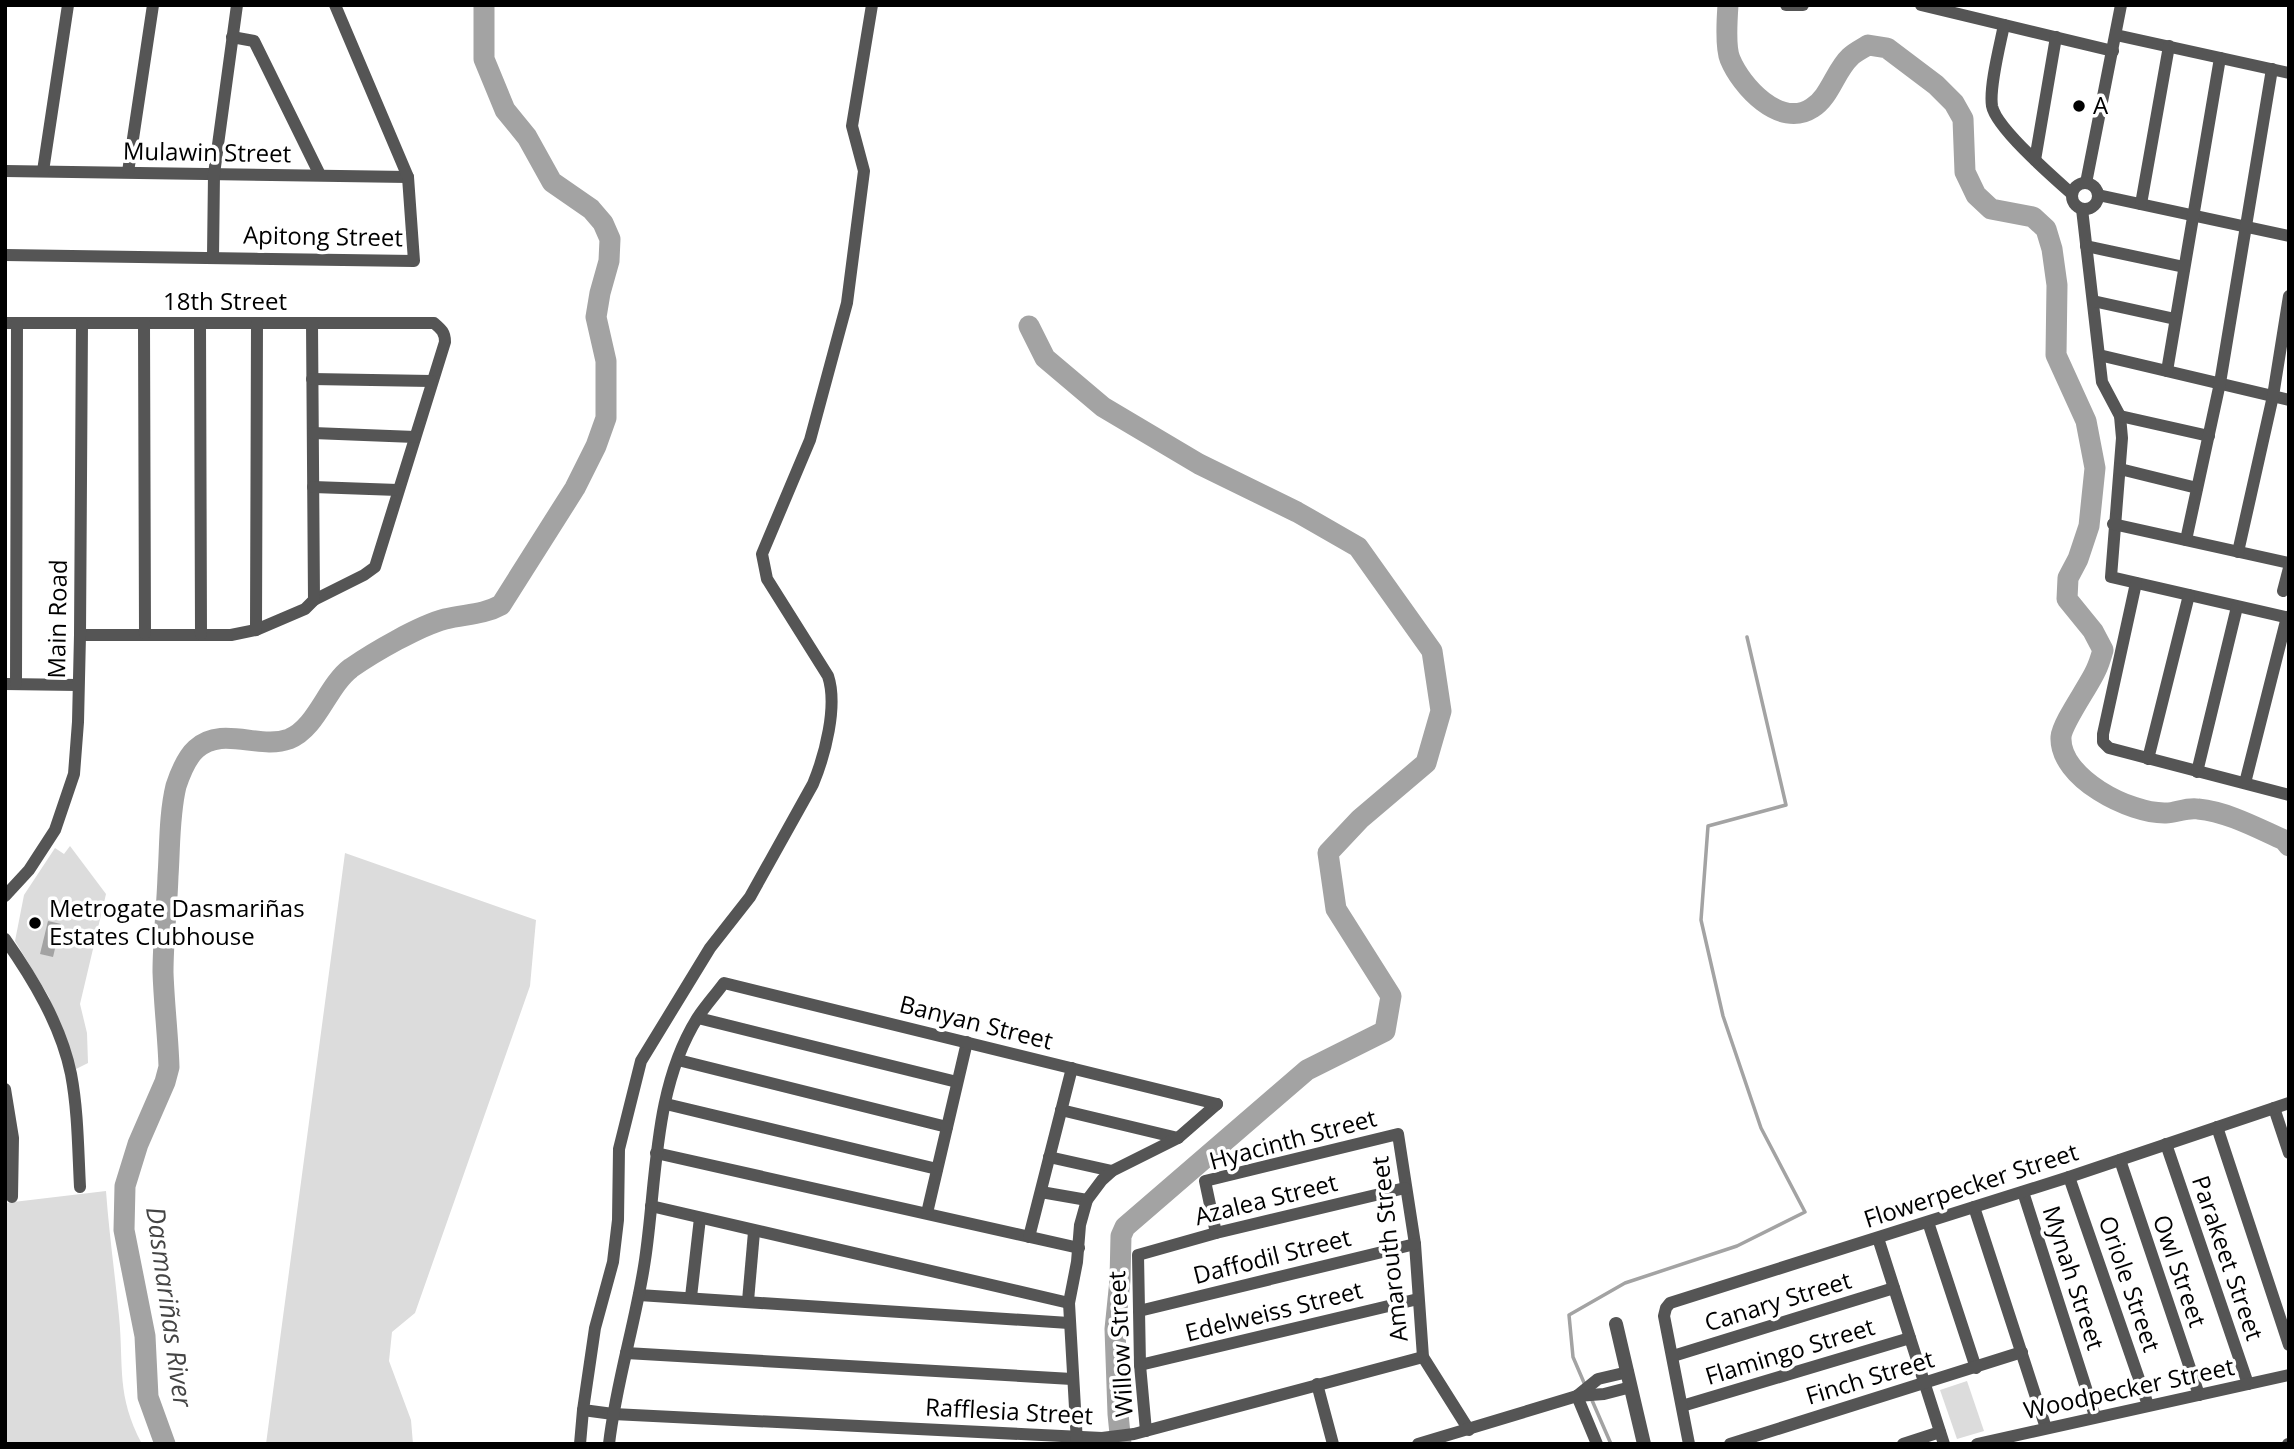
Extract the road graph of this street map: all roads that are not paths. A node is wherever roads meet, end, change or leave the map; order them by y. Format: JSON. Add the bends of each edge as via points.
{"nodes":[{"id":1,"x":68,"y":5,"type":"edge"},
{"id":2,"x":153,"y":5,"type":"edge"},
{"id":3,"x":237,"y":5,"type":"edge"},
{"id":4,"x":335,"y":5,"type":"edge"},
{"id":5,"x":872,"y":5,"type":"edge"},
{"id":6,"x":1786,"y":5,"type":"edge"},
{"id":7,"x":1803,"y":5,"type":"edge"},
{"id":8,"x":1921,"y":5,"type":"edge"},
{"id":9,"x":2122,"y":5,"type":"edge"},
{"id":10,"x":1964,"y":10,"type":"edge"},
{"id":11,"x":2004,"y":25,"type":"junction"},
{"id":12,"x":2116,"y":35,"type":"junction"},
{"id":13,"x":232,"y":37,"type":"junction"},
{"id":14,"x":2056,"y":37,"type":"junction"},
{"id":15,"x":2169,"y":47,"type":"junction"},
{"id":16,"x":2113,"y":51,"type":"junction"},
{"id":17,"x":2220,"y":58,"type":"junction"},
{"id":18,"x":2272,"y":69,"type":"junction"},
{"id":19,"x":2289,"y":73,"type":"edge"},
{"id":20,"x":2035,"y":160,"type":"junction"},
{"id":21,"x":5,"y":170,"type":"edge"},
{"id":22,"x":43,"y":171,"type":"junction"},
{"id":23,"x":128,"y":172,"type":"junction"},
{"id":24,"x":214,"y":174,"type":"junction"},
{"id":25,"x":320,"y":175,"type":"junction"},
{"id":26,"x":408,"y":177,"type":"junction"},
{"id":27,"x":2086,"y":183,"type":"junction"},
{"id":28,"x":2072,"y":194,"type":"junction"},
{"id":29,"x":2098,"y":195,"type":"junction"},
{"id":30,"x":2141,"y":204,"type":"junction"},
{"id":31,"x":2082,"y":209,"type":"junction"},
{"id":32,"x":2193,"y":216,"type":"junction"},
{"id":33,"x":2246,"y":227,"type":"junction"},
{"id":34,"x":2289,"y":236,"type":"edge"},
{"id":35,"x":2085,"y":246,"type":"junction"},
{"id":36,"x":5,"y":255,"type":"edge"},
{"id":37,"x":213,"y":257,"type":"junction"},
{"id":38,"x":2184,"y":267,"type":"junction"},
{"id":39,"x":2289,"y":296,"type":"edge"},
{"id":40,"x":2093,"y":301,"type":"junction"},
{"id":41,"x":2175,"y":319,"type":"junction"},
{"id":42,"x":11,"y":323,"type":"edge"},
{"id":43,"x":82,"y":323,"type":"junction"},
{"id":44,"x":144,"y":323,"type":"junction"},
{"id":45,"x":201,"y":323,"type":"junction"},
{"id":46,"x":257,"y":323,"type":"junction"},
{"id":47,"x":312,"y":323,"type":"junction"},
{"id":48,"x":2099,"y":355,"type":"junction"},
{"id":49,"x":2167,"y":371,"type":"junction"},
{"id":50,"x":312,"y":379,"type":"junction"},
{"id":51,"x":432,"y":381,"type":"junction"},
{"id":52,"x":2220,"y":383,"type":"junction"},
{"id":53,"x":2273,"y":396,"type":"junction"},
{"id":54,"x":2289,"y":400,"type":"edge"},
{"id":55,"x":2120,"y":416,"type":"junction"},
{"id":56,"x":313,"y":433,"type":"junction"},
{"id":57,"x":2209,"y":436,"type":"junction"},
{"id":58,"x":415,"y":437,"type":"junction"},
{"id":59,"x":2120,"y":470,"type":"junction"},
{"id":60,"x":313,"y":487,"type":"junction"},
{"id":61,"x":2197,"y":488,"type":"junction"},
{"id":62,"x":398,"y":490,"type":"junction"},
{"id":63,"x":2113,"y":524,"type":"junction"},
{"id":64,"x":2186,"y":540,"type":"junction"},
{"id":65,"x":2238,"y":552,"type":"junction"},
{"id":66,"x":2289,"y":566,"type":"edge"},
{"id":67,"x":2136,"y":583,"type":"junction"},
{"id":68,"x":2283,"y":591,"type":"dead end"},
{"id":69,"x":2189,"y":595,"type":"junction"},
{"id":70,"x":314,"y":600,"type":"junction"},
{"id":71,"x":2237,"y":607,"type":"junction"},
{"id":72,"x":2288,"y":618,"type":"edge"},
{"id":73,"x":256,"y":630,"type":"junction"},
{"id":74,"x":145,"y":633,"type":"junction"},
{"id":75,"x":201,"y":634,"type":"junction"},
{"id":76,"x":80,"y":635,"type":"junction"},
{"id":77,"x":10,"y":684,"type":"edge"},
{"id":78,"x":78,"y":685,"type":"junction"},
{"id":79,"x":2148,"y":759,"type":"junction"},
{"id":80,"x":2197,"y":772,"type":"junction"},
{"id":81,"x":2245,"y":783,"type":"junction"},
{"id":82,"x":2289,"y":795,"type":"edge"},
{"id":83,"x":5,"y":896,"type":"edge"},
{"id":84,"x":5,"y":939,"type":"edge"},
{"id":85,"x":698,"y":1018,"type":"junction"},
{"id":86,"x":967,"y":1042,"type":"junction"},
{"id":87,"x":678,"y":1060,"type":"junction"},
{"id":88,"x":1072,"y":1068,"type":"junction"},
{"id":89,"x":957,"y":1082,"type":"junction"},
{"id":90,"x":5,"y":1089,"type":"edge"},
{"id":91,"x":2289,"y":1103,"type":"edge"},
{"id":92,"x":666,"y":1104,"type":"junction"},
{"id":93,"x":2274,"y":1108,"type":"junction"},
{"id":94,"x":1061,"y":1110,"type":"junction"},
{"id":95,"x":947,"y":1127,"type":"junction"},
{"id":96,"x":2217,"y":1127,"type":"junction"},
{"id":97,"x":1398,"y":1134,"type":"joint"},
{"id":98,"x":1178,"y":1138,"type":"junction"},
{"id":99,"x":2166,"y":1144,"type":"junction"},
{"id":100,"x":656,"y":1153,"type":"junction"},
{"id":101,"x":2289,"y":1153,"type":"edge"},
{"id":102,"x":1049,"y":1157,"type":"junction"},
{"id":103,"x":2120,"y":1160,"type":"junction"},
{"id":104,"x":937,"y":1169,"type":"junction"},
{"id":105,"x":1112,"y":1171,"type":"junction"},
{"id":106,"x":2069,"y":1177,"type":"junction"},
{"id":107,"x":80,"y":1187,"type":"dead end"},
{"id":108,"x":1405,"y":1188,"type":"junction"},
{"id":109,"x":1041,"y":1192,"type":"junction"},
{"id":110,"x":2023,"y":1192,"type":"junction"},
{"id":111,"x":12,"y":1196,"type":"dead end"},
{"id":112,"x":1087,"y":1200,"type":"junction"},
{"id":113,"x":651,"y":1206,"type":"junction"},
{"id":114,"x":1974,"y":1207,"type":"junction"},
{"id":115,"x":927,"y":1213,"type":"junction"},
{"id":116,"x":700,"y":1218,"type":"junction"},
{"id":117,"x":1928,"y":1222,"type":"junction"},
{"id":118,"x":754,"y":1232,"type":"junction"},
{"id":119,"x":1216,"y":1233,"type":"junction"},
{"id":120,"x":1030,"y":1237,"type":"junction"},
{"id":121,"x":1878,"y":1238,"type":"junction"},
{"id":122,"x":1415,"y":1244,"type":"junction"},
{"id":123,"x":1079,"y":1248,"type":"junction"},
{"id":124,"x":1138,"y":1255,"type":"joint"},
{"id":125,"x":1895,"y":1288,"type":"junction"},
{"id":126,"x":639,"y":1295,"type":"junction"},
{"id":127,"x":691,"y":1297,"type":"junction"},
{"id":128,"x":1418,"y":1299,"type":"junction"},
{"id":129,"x":748,"y":1301,"type":"junction"},
{"id":130,"x":1069,"y":1303,"type":"junction"},
{"id":131,"x":1139,"y":1311,"type":"junction"},
{"id":132,"x":1069,"y":1323,"type":"junction"},
{"id":133,"x":1616,"y":1324,"type":"dead end"},
{"id":134,"x":1910,"y":1338,"type":"junction"},
{"id":135,"x":2289,"y":1345,"type":"edge"},
{"id":136,"x":2022,"y":1352,"type":"junction"},
{"id":137,"x":626,"y":1353,"type":"junction"},
{"id":138,"x":1673,"y":1356,"type":"junction"},
{"id":139,"x":1423,"y":1357,"type":"junction"},
{"id":140,"x":1140,"y":1365,"type":"junction"},
{"id":141,"x":1976,"y":1368,"type":"junction"},
{"id":142,"x":1628,"y":1372,"type":"junction"},
{"id":143,"x":2289,"y":1375,"type":"edge"},
{"id":144,"x":1072,"y":1379,"type":"junction"},
{"id":145,"x":1924,"y":1383,"type":"junction"},
{"id":146,"x":1317,"y":1384,"type":"junction"},
{"id":147,"x":2248,"y":1384,"type":"junction"},
{"id":148,"x":1631,"y":1387,"type":"junction"},
{"id":149,"x":2199,"y":1395,"type":"junction"},
{"id":150,"x":1577,"y":1396,"type":"junction"},
{"id":151,"x":2148,"y":1405,"type":"junction"},
{"id":152,"x":1682,"y":1406,"type":"junction"},
{"id":153,"x":583,"y":1410,"type":"junction"},
{"id":154,"x":612,"y":1414,"type":"junction"},
{"id":155,"x":2095,"y":1416,"type":"junction"},
{"id":156,"x":2046,"y":1428,"type":"junction"},
{"id":157,"x":1469,"y":1430,"type":"junction"},
{"id":158,"x":1140,"y":1432,"type":"junction"},
{"id":159,"x":1942,"y":1438,"type":"edge"},
{"id":160,"x":1076,"y":1441,"type":"edge"},
{"id":161,"x":580,"y":1444,"type":"edge"},
{"id":162,"x":609,"y":1444,"type":"edge"},
{"id":163,"x":1333,"y":1444,"type":"edge"},
{"id":164,"x":1418,"y":1444,"type":"edge"},
{"id":165,"x":1597,"y":1444,"type":"edge"},
{"id":166,"x":1644,"y":1444,"type":"edge"},
{"id":167,"x":1689,"y":1444,"type":"edge"},
{"id":168,"x":1730,"y":1444,"type":"edge"},
{"id":169,"x":1903,"y":1444,"type":"edge"},
{"id":170,"x":1978,"y":1444,"type":"edge"}],
"edges":[{"from":1,"to":22,"type":"street"},
{"from":2,"to":23,"type":"street"},
{"from":3,"to":13,"type":"street"},
{"from":4,"to":26,"type":"street","name":"Apitong Street"},
{"from":5,"to":153,"type":"street","via":[[852,126],[864,171],[847,303],[810,440],[762,554],[767,579],[832,687],[820,766],[750,897],[710,948],[641,1061],[619,1149],[613,1262],[595,1328]]},
{"from":6,"to":7,"type":"street"},
{"from":8,"to":10,"type":"street"},
{"from":9,"to":12,"type":"street"},
{"from":10,"to":11,"type":"street"},
{"from":11,"to":14,"type":"street"},
{"from":11,"to":20,"type":"street","via":[[1991,103]]},
{"from":12,"to":15,"type":"street"},
{"from":12,"to":16,"type":"street"},
{"from":13,"to":24,"type":"street"},
{"from":13,"to":25,"type":"street","via":[[254,41]]},
{"from":14,"to":16,"type":"street"},
{"from":14,"to":20,"type":"street"},
{"from":15,"to":17,"type":"street"},
{"from":15,"to":30,"type":"street"},
{"from":16,"to":27,"type":"street"},
{"from":17,"to":18,"type":"street"},
{"from":17,"to":32,"type":"street"},
{"from":18,"to":19,"type":"street"},
{"from":18,"to":33,"type":"street"},
{"from":20,"to":28,"type":"street"},
{"from":21,"to":22,"type":"street","name":"Mulawin Street"},
{"from":22,"to":23,"type":"street","name":"Mulawin Street"},
{"from":23,"to":24,"type":"street","name":"Mulawin Street"},
{"from":24,"to":25,"type":"street","name":"Mulawin Street"},
{"from":24,"to":37,"type":"street"},
{"from":25,"to":26,"type":"street","name":"Mulawin Street"},
{"from":26,"to":37,"type":"street","name":"Apitong Street","via":[[414,261]]},
{"from":27,"to":28,"type":"street"},
{"from":27,"to":29,"type":"street"},
{"from":28,"to":31,"type":"street","via":[[2075,205]]},
{"from":29,"to":30,"type":"street"},
{"from":29,"to":31,"type":"street","via":[[2093,206]]},
{"from":30,"to":32,"type":"street"},
{"from":31,"to":35,"type":"street"},
{"from":32,"to":33,"type":"street"},
{"from":32,"to":38,"type":"street"},
{"from":33,"to":34,"type":"street"},
{"from":33,"to":52,"type":"street"},
{"from":35,"to":38,"type":"street"},
{"from":35,"to":40,"type":"street"},
{"from":36,"to":37,"type":"street","name":"Apitong Street"},
{"from":38,"to":41,"type":"street"},
{"from":39,"to":53,"type":"street"},
{"from":40,"to":41,"type":"street"},
{"from":40,"to":48,"type":"street"},
{"from":41,"to":49,"type":"street"},
{"from":42,"to":43,"type":"street","name":"18th Street"},
{"from":42,"to":77,"type":"street"},
{"from":43,"to":44,"type":"street","name":"18th Street"},
{"from":43,"to":76,"type":"street","name":"Main Road"},
{"from":44,"to":45,"type":"street","name":"18th Street"},
{"from":44,"to":74,"type":"street"},
{"from":45,"to":46,"type":"street","name":"18th Street"},
{"from":45,"to":75,"type":"street"},
{"from":46,"to":47,"type":"street","name":"18th Street"},
{"from":46,"to":73,"type":"street"},
{"from":47,"to":50,"type":"street"},
{"from":47,"to":51,"type":"street","name":"18th Street","via":[[434,323],[443,330],[445,342]]},
{"from":48,"to":49,"type":"street"},
{"from":48,"to":55,"type":"street","via":[[2102,382]]},
{"from":49,"to":52,"type":"street"},
{"from":50,"to":51,"type":"street"},
{"from":50,"to":56,"type":"street"},
{"from":51,"to":58,"type":"street"},
{"from":52,"to":53,"type":"street"},
{"from":52,"to":57,"type":"street"},
{"from":53,"to":54,"type":"street"},
{"from":53,"to":65,"type":"street"},
{"from":55,"to":57,"type":"street"},
{"from":55,"to":59,"type":"street"},
{"from":56,"to":58,"type":"street"},
{"from":56,"to":60,"type":"street"},
{"from":57,"to":61,"type":"street"},
{"from":58,"to":62,"type":"street"},
{"from":59,"to":61,"type":"street"},
{"from":59,"to":63,"type":"street"},
{"from":60,"to":62,"type":"street"},
{"from":60,"to":70,"type":"street"},
{"from":61,"to":64,"type":"street"},
{"from":62,"to":70,"type":"street","via":[[374,567]]},
{"from":63,"to":64,"type":"street"},
{"from":63,"to":67,"type":"street","via":[[2111,577]]},
{"from":64,"to":65,"type":"street"},
{"from":65,"to":66,"type":"street"},
{"from":66,"to":68,"type":"street"},
{"from":67,"to":69,"type":"street"},
{"from":67,"to":79,"type":"street","via":[[2103,742]]},
{"from":69,"to":71,"type":"street"},
{"from":69,"to":79,"type":"street"},
{"from":70,"to":73,"type":"street","via":[[305,609]]},
{"from":71,"to":72,"type":"street"},
{"from":71,"to":80,"type":"street"},
{"from":72,"to":81,"type":"street"},
{"from":73,"to":75,"type":"street"},
{"from":74,"to":75,"type":"street"},
{"from":74,"to":76,"type":"street"},
{"from":76,"to":78,"type":"street","name":"Main Road"},
{"from":77,"to":78,"type":"street"},
{"from":78,"to":83,"type":"street","name":"Main Road","via":[[77,750],[63,810],[45,848]]},
{"from":79,"to":80,"type":"street"},
{"from":80,"to":81,"type":"street"},
{"from":81,"to":82,"type":"street"},
{"from":84,"to":107,"type":"street","via":[[36,986],[65,1053],[74,1093]]},
{"from":85,"to":86,"type":"street","name":"Banyan Street","via":[[724,983]]},
{"from":85,"to":87,"type":"street"},
{"from":85,"to":89,"type":"street"},
{"from":86,"to":88,"type":"street","name":"Banyan Street"},
{"from":86,"to":89,"type":"street"},
{"from":87,"to":92,"type":"street"},
{"from":87,"to":95,"type":"street"},
{"from":88,"to":94,"type":"street"},
{"from":88,"to":98,"type":"street","name":"Banyan Street","via":[[1217,1104]]},
{"from":89,"to":95,"type":"street"},
{"from":90,"to":111,"type":"street","via":[[13,1138]]},
{"from":91,"to":93,"type":"street","name":"Flowerpecker Street"},
{"from":92,"to":100,"type":"street"},
{"from":92,"to":104,"type":"street"},
{"from":93,"to":96,"type":"street","name":"Flowerpecker Street"},
{"from":93,"to":101,"type":"street"},
{"from":94,"to":98,"type":"street"},
{"from":94,"to":102,"type":"street"},
{"from":95,"to":104,"type":"street"},
{"from":96,"to":99,"type":"street","name":"Flowerpecker Street"},
{"from":96,"to":135,"type":"street"},
{"from":97,"to":108,"type":"street","name":"Amarouth Street"},
{"from":97,"to":119,"type":"street","name":"Hyacinth Street","via":[[1205,1181]]},
{"from":98,"to":105,"type":"street"},
{"from":99,"to":103,"type":"street","name":"Flowerpecker Street"},
{"from":99,"to":147,"type":"street","name":"Parakeet Street"},
{"from":100,"to":113,"type":"street"},
{"from":100,"to":115,"type":"street"},
{"from":102,"to":105,"type":"street"},
{"from":102,"to":109,"type":"street"},
{"from":103,"to":106,"type":"street","name":"Flowerpecker Street"},
{"from":103,"to":149,"type":"street","name":"Owl Street"},
{"from":104,"to":115,"type":"street"},
{"from":105,"to":112,"type":"street"},
{"from":106,"to":110,"type":"street","name":"Flowerpecker Street"},
{"from":106,"to":151,"type":"street","name":"Oriole Street"},
{"from":108,"to":119,"type":"street","name":"Azalea Street"},
{"from":108,"to":122,"type":"street","name":"Amarouth Street"},
{"from":109,"to":112,"type":"street"},
{"from":109,"to":120,"type":"street"},
{"from":110,"to":114,"type":"street","name":"Flowerpecker Street"},
{"from":110,"to":155,"type":"street","name":"Mynah Street"},
{"from":112,"to":123,"type":"street"},
{"from":113,"to":116,"type":"street"},
{"from":113,"to":126,"type":"street"},
{"from":114,"to":117,"type":"street","name":"Flowerpecker Street"},
{"from":114,"to":136,"type":"street"},
{"from":115,"to":120,"type":"street"},
{"from":116,"to":118,"type":"street"},
{"from":116,"to":127,"type":"street"},
{"from":117,"to":121,"type":"street","name":"Flowerpecker Street"},
{"from":117,"to":141,"type":"street"},
{"from":118,"to":129,"type":"street"},
{"from":118,"to":130,"type":"street"},
{"from":119,"to":124,"type":"street","name":"Azalea Street"},
{"from":120,"to":123,"type":"street"},
{"from":121,"to":125,"type":"street"},
{"from":121,"to":138,"type":"street","name":"Flowerpecker Street","via":[[1670,1303],[1664,1316]]},
{"from":122,"to":128,"type":"street","name":"Amarouth Street"},
{"from":122,"to":131,"type":"street","name":"Daffodil Street"},
{"from":123,"to":130,"type":"street"},
{"from":124,"to":131,"type":"street","name":"Willow Street"},
{"from":125,"to":134,"type":"street"},
{"from":125,"to":138,"type":"street","name":"Canary Street"},
{"from":126,"to":127,"type":"street"},
{"from":126,"to":137,"type":"street"},
{"from":127,"to":129,"type":"street"},
{"from":128,"to":139,"type":"street","name":"Amarouth Street"},
{"from":128,"to":140,"type":"street","name":"Edelweiss Street"},
{"from":129,"to":132,"type":"street"},
{"from":130,"to":132,"type":"street"},
{"from":131,"to":140,"type":"street","name":"Willow Street"},
{"from":132,"to":144,"type":"street"},
{"from":133,"to":142,"type":"street"},
{"from":134,"to":145,"type":"street"},
{"from":134,"to":152,"type":"street","name":"Flamingo Street"},
{"from":136,"to":141,"type":"street","name":"Finch Street"},
{"from":136,"to":156,"type":"street"},
{"from":137,"to":144,"type":"street"},
{"from":137,"to":154,"type":"street"},
{"from":138,"to":152,"type":"street"},
{"from":139,"to":146,"type":"street","name":"Rafflesia Street"},
{"from":139,"to":157,"type":"street","name":"Amarouth Street"},
{"from":140,"to":158,"type":"street","name":"Willow Street"},
{"from":141,"to":145,"type":"street","name":"Finch Street"},
{"from":142,"to":148,"type":"street"},
{"from":142,"to":150,"type":"street","via":[[1598,1379]]},
{"from":143,"to":147,"type":"street","name":"Woodpecker Street"},
{"from":144,"to":160,"type":"street"},
{"from":145,"to":159,"type":"street"},
{"from":145,"to":168,"type":"street","name":"Finch Street"},
{"from":146,"to":158,"type":"street","name":"Rafflesia Street"},
{"from":146,"to":163,"type":"street"},
{"from":147,"to":149,"type":"street","name":"Woodpecker Street"},
{"from":148,"to":150,"type":"street"},
{"from":148,"to":166,"type":"street"},
{"from":149,"to":151,"type":"street","name":"Woodpecker Street"},
{"from":150,"to":157,"type":"street"},
{"from":150,"to":165,"type":"street"},
{"from":151,"to":155,"type":"street","name":"Woodpecker Street"},
{"from":152,"to":167,"type":"street"},
{"from":153,"to":154,"type":"street","name":"Rafflesia Street"},
{"from":153,"to":161,"type":"street"},
{"from":154,"to":160,"type":"street","name":"Rafflesia Street"},
{"from":154,"to":162,"type":"street"},
{"from":155,"to":156,"type":"street","name":"Woodpecker Street"},
{"from":156,"to":170,"type":"street","name":"Woodpecker Street"},
{"from":157,"to":164,"type":"street"},
{"from":158,"to":160,"type":"street","name":"Rafflesia Street"},
{"from":159,"to":169,"type":"street"}]}
